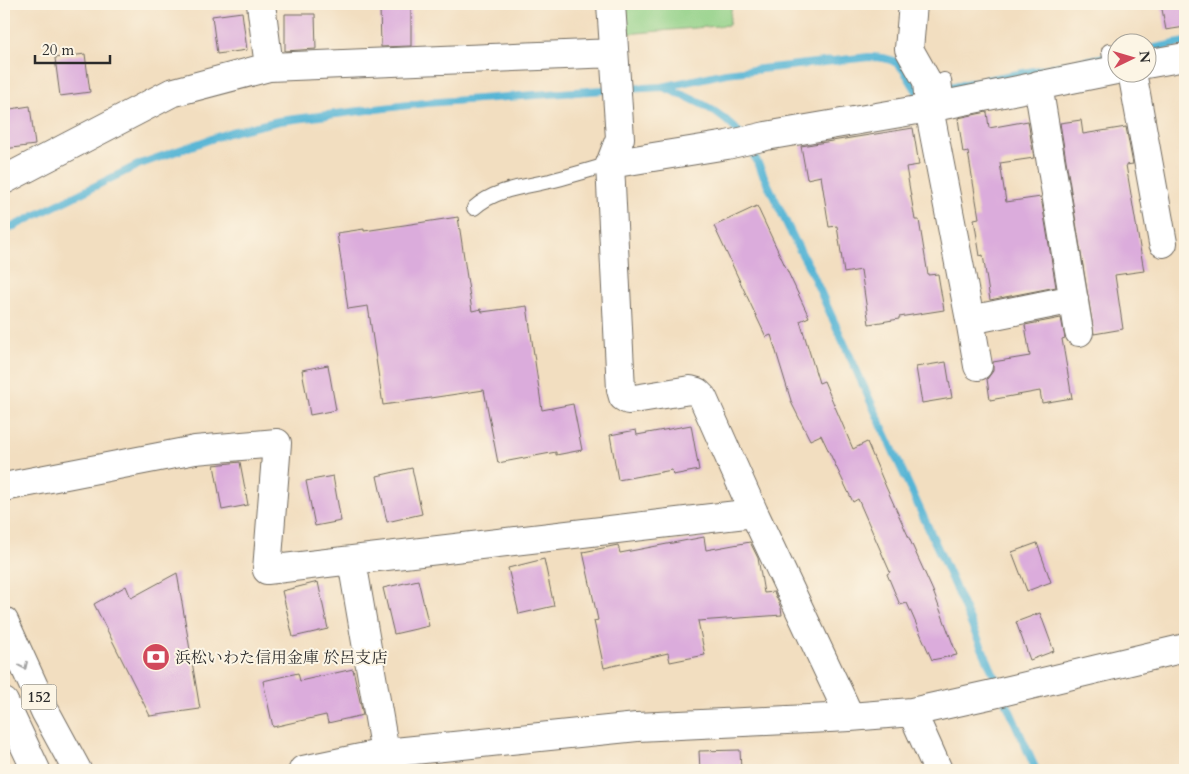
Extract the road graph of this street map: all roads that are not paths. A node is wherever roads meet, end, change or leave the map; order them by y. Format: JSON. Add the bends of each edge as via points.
{"nodes":[{"id":1,"x":261,"y":4,"type":"edge"},
{"id":2,"x":611,"y":4,"type":"edge"},
{"id":3,"x":913,"y":4,"type":"edge"},
{"id":4,"x":1185,"y":57,"type":"edge"},
{"id":5,"x":614,"y":59,"type":"junction"},
{"id":6,"x":1156,"y":62,"type":"edge"},
{"id":7,"x":268,"y":67,"type":"junction"},
{"id":8,"x":1106,"y":68,"type":"edge"},
{"id":9,"x":1120,"y":82,"type":"edge"},
{"id":10,"x":1038,"y":85,"type":"junction"},
{"id":11,"x":937,"y":94,"type":"junction"},
{"id":12,"x":610,"y":164,"type":"junction"},
{"id":13,"x":4,"y":180,"type":"edge"},
{"id":14,"x":474,"y":208,"type":"dead end"},
{"id":15,"x":1163,"y":243,"type":"dead end"},
{"id":16,"x":1074,"y":299,"type":"junction"},
{"id":17,"x":970,"y":320,"type":"junction"},
{"id":18,"x":1079,"y":332,"type":"dead end"},
{"id":19,"x":978,"y":366,"type":"dead end"},
{"id":20,"x":4,"y":487,"type":"edge"},
{"id":21,"x":754,"y":513,"type":"junction"},
{"id":22,"x":352,"y":561,"type":"junction"},
{"id":23,"x":4,"y":621,"type":"edge"},
{"id":24,"x":1185,"y":648,"type":"edge"},
{"id":25,"x":4,"y":702,"type":"edge"},
{"id":26,"x":912,"y":712,"type":"junction"},
{"id":27,"x":850,"y":717,"type":"junction"},
{"id":28,"x":387,"y":762,"type":"edge"},
{"id":29,"x":36,"y":770,"type":"edge"},
{"id":30,"x":77,"y":770,"type":"edge"},
{"id":31,"x":303,"y":770,"type":"edge"},
{"id":32,"x":938,"y":770,"type":"edge"}],
"edges":[{"from":1,"to":7,"type":"main road"},
{"from":2,"to":5,"type":"main road"},
{"from":3,"to":11,"type":"main road","via":[[909,49]]},
{"from":4,"to":6,"type":"main road"},
{"from":5,"to":7,"type":"main road"},
{"from":5,"to":12,"type":"main road","via":[[620,138]]},
{"from":7,"to":13,"type":"main road","via":[[171,93]]},
{"from":8,"to":10,"type":"main road"},
{"from":9,"to":15,"type":"main road"},
{"from":10,"to":11,"type":"main road"},
{"from":10,"to":16,"type":"main road"},
{"from":11,"to":12,"type":"main road","via":[[727,145]]},
{"from":11,"to":17,"type":"main road"},
{"from":12,"to":14,"type":"lane","via":[[490,196]]},
{"from":12,"to":21,"type":"main road","via":[[623,397],[628,400],[683,390],[697,392],[710,412]]},
{"from":16,"to":17,"type":"main road"},
{"from":16,"to":18,"type":"main road"},
{"from":17,"to":19,"type":"main road"},
{"from":20,"to":22,"type":"main road","via":[[195,450],[277,443],[267,570]]},
{"from":21,"to":22,"type":"main road"},
{"from":21,"to":27,"type":"main road"},
{"from":22,"to":28,"type":"main road"},
{"from":23,"to":30,"type":"main road","number":"152","one_way":true,"via":[[45,711]]},
{"from":24,"to":26,"type":"main road"},
{"from":25,"to":29,"type":"main road","number":"152"},
{"from":26,"to":27,"type":"main road"},
{"from":26,"to":32,"type":"main road"},
{"from":27,"to":28,"type":"main road","via":[[637,727]]},
{"from":28,"to":31,"type":"main road"}]}
